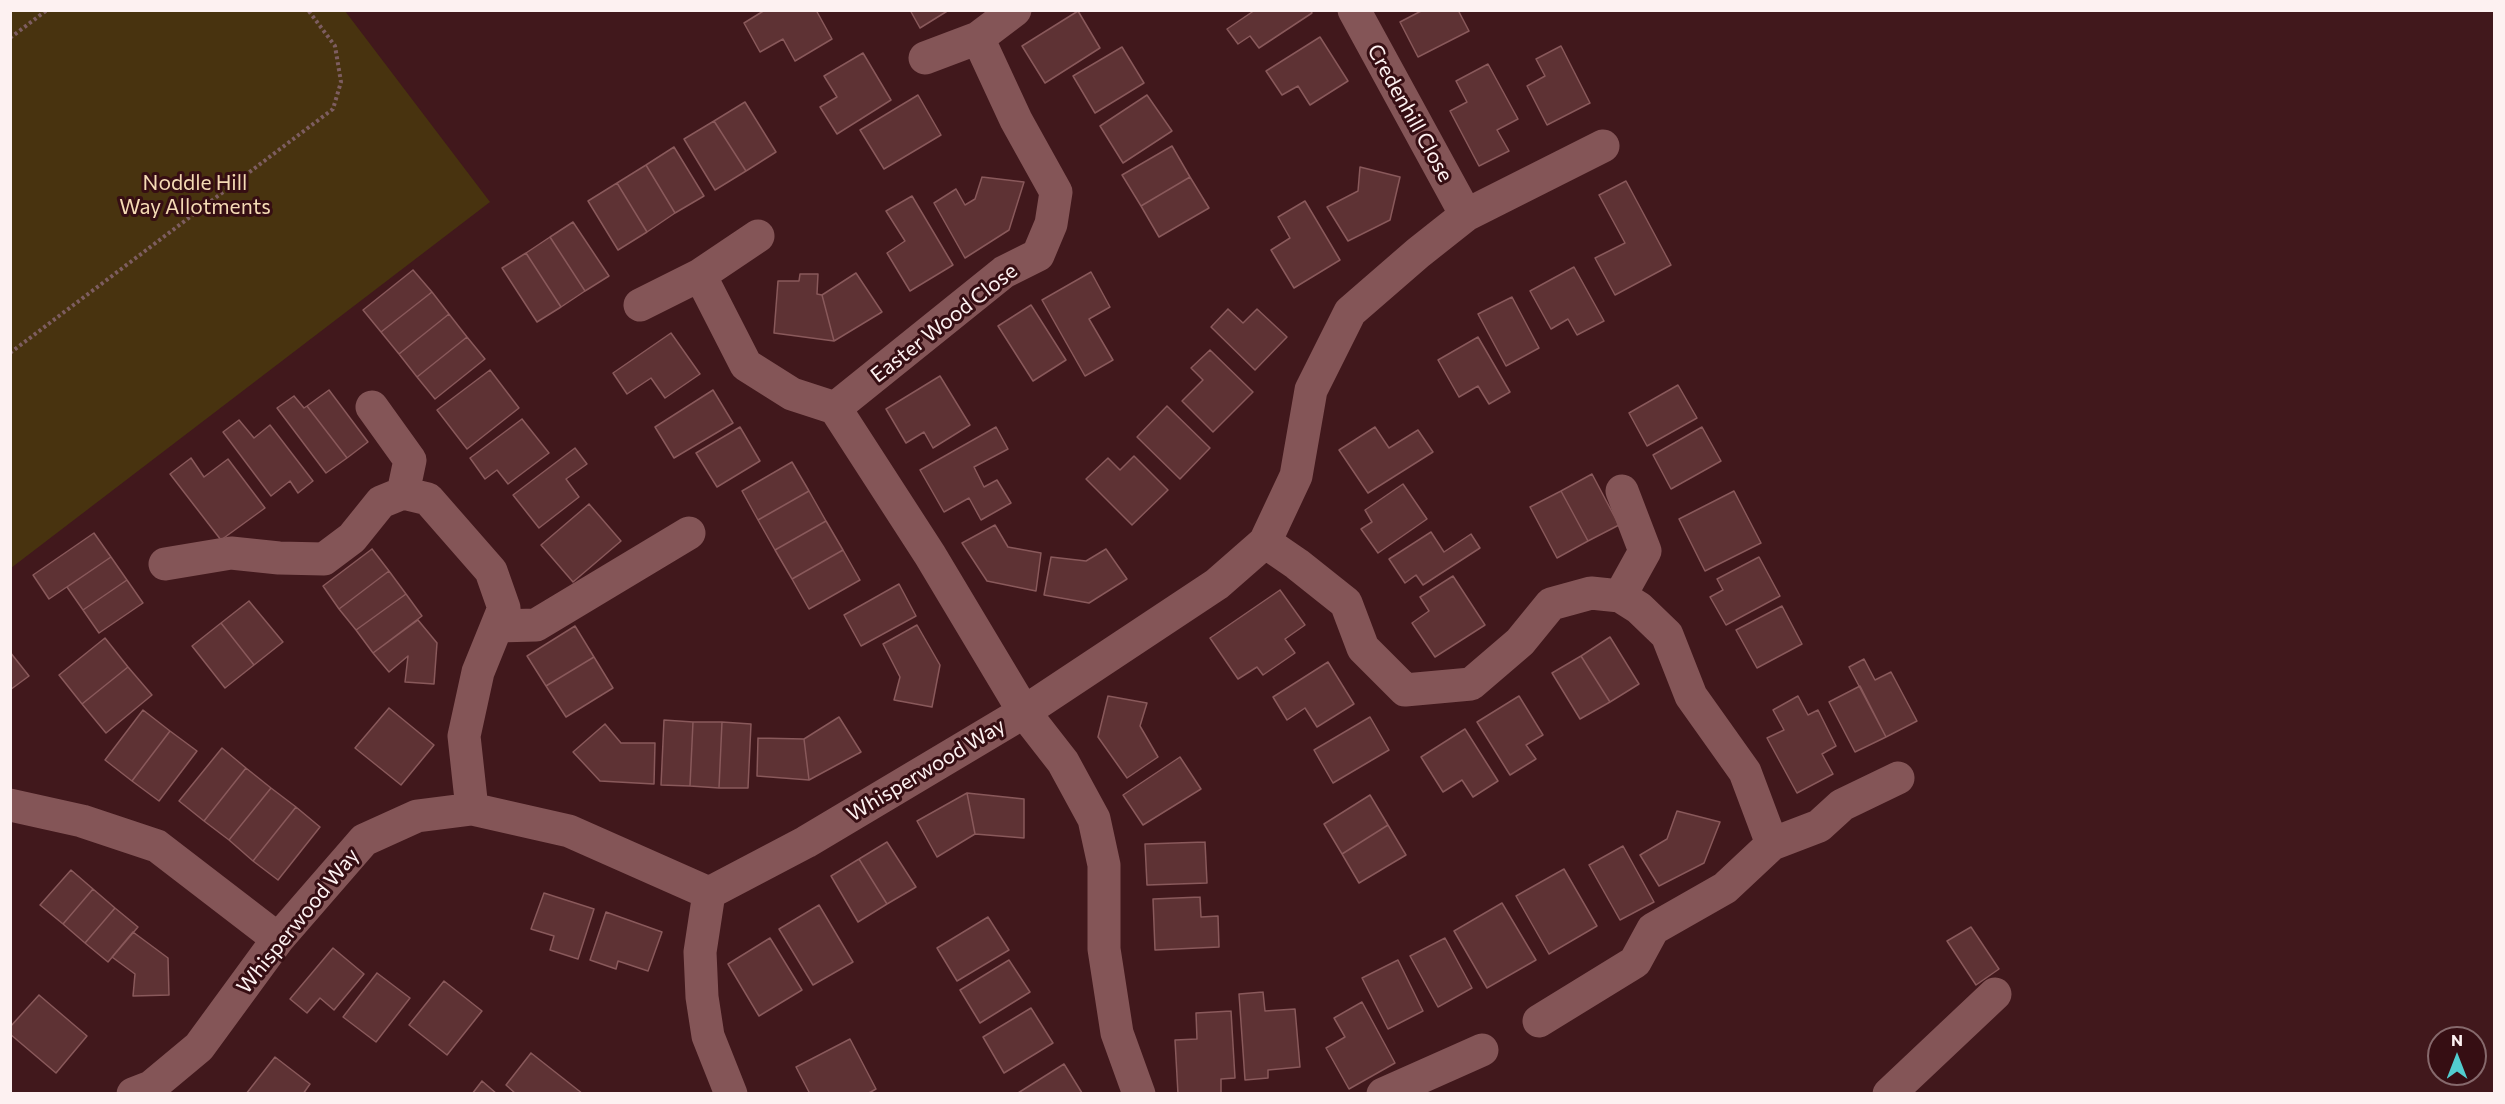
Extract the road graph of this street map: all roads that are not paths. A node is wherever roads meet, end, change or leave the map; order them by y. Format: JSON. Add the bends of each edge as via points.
{"nodes":[{"id":1,"x":1015,"y":10,"type":"edge"},
{"id":2,"x":1354,"y":10,"type":"edge"},
{"id":3,"x":978,"y":38,"type":"junction"},
{"id":4,"x":926,"y":58,"type":"dead end"},
{"id":5,"x":1603,"y":146,"type":"dead end"},
{"id":6,"x":1466,"y":215,"type":"junction"},
{"id":7,"x":758,"y":236,"type":"dead end"},
{"id":8,"x":700,"y":275,"type":"junction"},
{"id":9,"x":640,"y":305,"type":"dead end"},
{"id":10,"x":372,"y":407,"type":"dead end"},
{"id":11,"x":835,"y":408,"type":"junction"},
{"id":12,"x":1622,"y":491,"type":"dead end"},
{"id":13,"x":403,"y":494,"type":"junction"},
{"id":14,"x":689,"y":533,"type":"dead end"},
{"id":15,"x":1265,"y":542,"type":"junction"},
{"id":16,"x":165,"y":564,"type":"dead end"},
{"id":17,"x":1620,"y":596,"type":"junction"},
{"id":18,"x":497,"y":626,"type":"junction"},
{"id":19,"x":1024,"y":712,"type":"junction"},
{"id":20,"x":1898,"y":778,"type":"dead end"},
{"id":21,"x":10,"y":805,"type":"edge"},
{"id":22,"x":472,"y":809,"type":"junction"},
{"id":23,"x":1773,"y":844,"type":"junction"},
{"id":24,"x":709,"y":893,"type":"junction"},
{"id":25,"x":278,"y":939,"type":"junction"},
{"id":26,"x":1995,"y":994,"type":"dead end"},
{"id":27,"x":1539,"y":1021,"type":"dead end"},
{"id":28,"x":1482,"y":1050,"type":"dead end"},
{"id":29,"x":721,"y":1090,"type":"edge"},
{"id":30,"x":133,"y":1094,"type":"edge"},
{"id":31,"x":1139,"y":1094,"type":"edge"},
{"id":32,"x":1383,"y":1094,"type":"edge"},
{"id":33,"x":1889,"y":1094,"type":"edge"}],
"edges":[{"from":1,"to":3,"type":"street"},
{"from":2,"to":6,"type":"street","name":"Credenhill Close"},
{"from":3,"to":4,"type":"street"},
{"from":3,"to":11,"type":"street","name":"Easter Wood Close","via":[[1056,192],[1051,224],[1038,255],[1004,272]]},
{"from":5,"to":6,"type":"street","name":"Whisperwood Way"},
{"from":6,"to":15,"type":"street","name":"Whisperwood Way","via":[[1350,312],[1311,390],[1296,476]]},
{"from":7,"to":8,"type":"street"},
{"from":8,"to":9,"type":"street"},
{"from":8,"to":11,"type":"street","via":[[746,365],[792,394]]},
{"from":10,"to":13,"type":"street","via":[[410,460]]},
{"from":11,"to":19,"type":"street","via":[[930,555]]},
{"from":12,"to":17,"type":"street","via":[[1645,551]]},
{"from":13,"to":16,"type":"street","via":[[381,502],[352,538],[324,559],[231,553]]},
{"from":13,"to":18,"type":"street","via":[[428,499],[491,571],[504,608]]},
{"from":14,"to":18,"type":"street","via":[[537,625]]},
{"from":15,"to":17,"type":"street","via":[[1346,603],[1363,648],[1405,690],[1471,684],[1520,642],[1551,604],[1591,593]]},
{"from":15,"to":19,"type":"street","name":"Whisperwood Way","via":[[1217,584]]},
{"from":17,"to":23,"type":"street","via":[[1667,634],[1691,696],[1745,772]]},
{"from":18,"to":22,"type":"street","via":[[478,672],[464,736]]},
{"from":19,"to":24,"type":"street","name":"Whisperwood Way","via":[[806,842]]},
{"from":19,"to":31,"type":"street","via":[[1064,762],[1094,819],[1104,865],[1107,970],[1118,1032]]},
{"from":20,"to":23,"type":"street","via":[[1842,805],[1820,826]]},
{"from":21,"to":25,"type":"street","via":[[82,820],[158,846]]},
{"from":22,"to":24,"type":"street","name":"Whisperwood Way","via":[[569,831]]},
{"from":22,"to":25,"type":"street","name":"Whisperwood Way","via":[[417,816],[364,840]]},
{"from":23,"to":27,"type":"street","via":[[1725,888],[1653,929],[1635,962]]},
{"from":24,"to":29,"type":"street","via":[[700,952],[702,997]]},
{"from":25,"to":30,"type":"street","name":"Whisperwood Way","via":[[199,1047],[151,1087]]},
{"from":26,"to":33,"type":"street"},
{"from":28,"to":32,"type":"street"}]}
